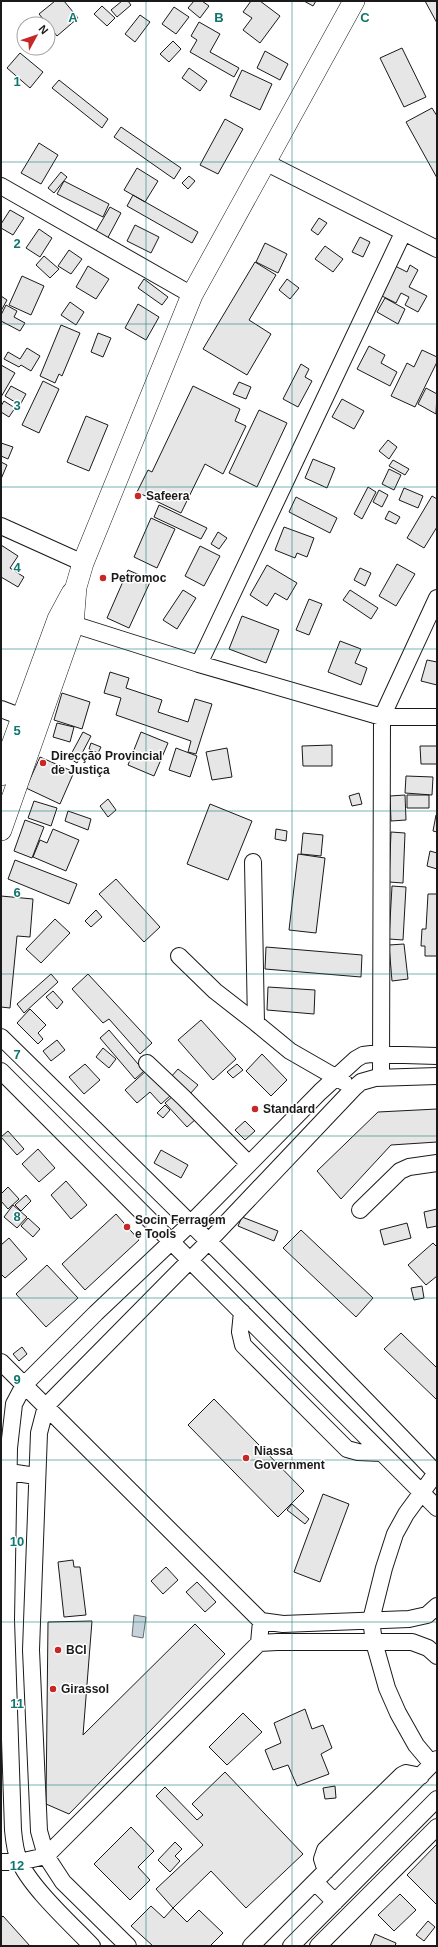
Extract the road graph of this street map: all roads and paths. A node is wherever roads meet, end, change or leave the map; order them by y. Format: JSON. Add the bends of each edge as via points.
{"nodes":[{"id":1,"x":354,"y":1,"type":"edge"},
{"id":2,"x":265,"y":162,"type":"junction"},
{"id":3,"x":1,"y":186,"type":"edge"},
{"id":4,"x":403,"y":233,"type":"junction"},
{"id":5,"x":437,"y":249,"type":"edge"},
{"id":6,"x":192,"y":295,"type":"junction"},
{"id":7,"x":1,"y":526,"type":"edge"},
{"id":8,"x":82,"y":563,"type":"junction"},
{"id":9,"x":437,"y":598,"type":"edge"},
{"id":10,"x":66,"y":622,"type":"junction"},
{"id":11,"x":199,"y":664,"type":"junction"},
{"id":12,"x":1,"y":709,"type":"edge"},
{"id":13,"x":22,"y":717,"type":"junction"},
{"id":14,"x":382,"y":717,"type":"junction"},
{"id":15,"x":437,"y":717,"type":"edge"},
{"id":16,"x":1,"y":775,"type":"edge"},
{"id":17,"x":1,"y":830,"type":"edge"},
{"id":18,"x":254,"y":862,"type":"dead end"},
{"id":19,"x":179,"y":956,"type":"dead end"},
{"id":20,"x":256,"y":1023,"type":"junction"},
{"id":21,"x":1,"y":1037,"type":"edge"},
{"id":22,"x":381,"y":1055,"type":"junction"},
{"id":23,"x":437,"y":1056,"type":"edge"},
{"id":24,"x":147,"y":1063,"type":"dead end"},
{"id":25,"x":1,"y":1071,"type":"edge"},
{"id":26,"x":437,"y":1076,"type":"edge"},
{"id":27,"x":336,"y":1077,"type":"junction"},
{"id":28,"x":381,"y":1078,"type":"junction"},
{"id":29,"x":354,"y":1088,"type":"junction"},
{"id":30,"x":437,"y":1163,"type":"edge"},
{"id":31,"x":249,"y":1164,"type":"junction"},
{"id":32,"x":360,"y":1210,"type":"dead end"},
{"id":33,"x":191,"y":1223,"type":"junction"},
{"id":34,"x":171,"y":1241,"type":"junction"},
{"id":35,"x":209,"y":1241,"type":"junction"},
{"id":36,"x":190,"y":1260,"type":"junction"},
{"id":37,"x":242,"y":1312,"type":"junction"},
{"id":38,"x":300,"y":1332,"type":"junction"},
{"id":39,"x":281,"y":1351,"type":"junction"},
{"id":40,"x":1,"y":1362,"type":"edge"},
{"id":41,"x":24,"y":1385,"type":"junction"},
{"id":42,"x":358,"y":1390,"type":"junction"},
{"id":43,"x":46,"y":1406,"type":"junction"},
{"id":44,"x":338,"y":1408,"type":"junction"},
{"id":45,"x":382,"y":1453,"type":"junction"},
{"id":46,"x":9,"y":1472,"type":"junction"},
{"id":47,"x":437,"y":1473,"type":"edge"},
{"id":48,"x":36,"y":1476,"type":"junction"},
{"id":49,"x":422,"y":1492,"type":"junction"},
{"id":50,"x":437,"y":1508,"type":"edge"},
{"id":51,"x":437,"y":1606,"type":"edge"},
{"id":52,"x":4,"y":1620,"type":"edge"},
{"id":53,"x":371,"y":1620,"type":"junction"},
{"id":54,"x":262,"y":1621,"type":"junction"},
{"id":55,"x":32,"y":1622,"type":"junction"},
{"id":56,"x":374,"y":1642,"type":"junction"},
{"id":57,"x":259,"y":1643,"type":"junction"},
{"id":58,"x":4,"y":1647,"type":"edge"},
{"id":59,"x":31,"y":1650,"type":"junction"},
{"id":60,"x":437,"y":1656,"type":"edge"},
{"id":61,"x":435,"y":1762,"type":"edge"},
{"id":62,"x":437,"y":1799,"type":"edge"},
{"id":63,"x":437,"y":1828,"type":"edge"},
{"id":64,"x":46,"y":1856,"type":"junction"},
{"id":65,"x":1,"y":1862,"type":"edge"},
{"id":66,"x":19,"y":1862,"type":"junction"},
{"id":67,"x":375,"y":1862,"type":"junction"},
{"id":68,"x":389,"y":1874,"type":"junction"},
{"id":69,"x":320,"y":1876,"type":"junction"},
{"id":70,"x":335,"y":1902,"type":"junction"},
{"id":71,"x":92,"y":1946,"type":"edge"},
{"id":72,"x":128,"y":1946,"type":"edge"},
{"id":73,"x":251,"y":1946,"type":"edge"},
{"id":74,"x":291,"y":1946,"type":"edge"},
{"id":75,"x":318,"y":1946,"type":"edge"}],
"edges":[{"from":1,"to":2,"type":"main road"},
{"from":2,"to":4,"type":"street"},
{"from":2,"to":6,"type":"main road"},
{"from":3,"to":6,"type":"street"},
{"from":4,"to":5,"type":"street"},
{"from":4,"to":11,"type":"street"},
{"from":6,"to":8,"type":"main road"},
{"from":7,"to":8,"type":"street"},
{"from":8,"to":10,"type":"main road"},
{"from":9,"to":14,"type":"street"},
{"from":10,"to":11,"type":"street"},
{"from":10,"to":13,"type":"main road"},
{"from":10,"to":17,"type":"main road"},
{"from":11,"to":14,"type":"street"},
{"from":12,"to":13,"type":"street"},
{"from":13,"to":16,"type":"main road"},
{"from":14,"to":15,"type":"street"},
{"from":14,"to":22,"type":"street"},
{"from":18,"to":20,"type":"street"},
{"from":19,"to":20,"type":"street","via":[[215,991]]},
{"from":20,"to":27,"type":"street","via":[[290,1051]]},
{"from":21,"to":33,"type":"street"},
{"from":22,"to":23,"type":"street"},
{"from":22,"to":27,"type":"street","via":[[363,1055]]},
{"from":22,"to":28,"type":"street"},
{"from":24,"to":31,"type":"street"},
{"from":25,"to":34,"type":"street"},
{"from":26,"to":28,"type":"street"},
{"from":27,"to":29,"type":"street"},
{"from":27,"to":31,"type":"street"},
{"from":28,"to":29,"type":"street","via":[[368,1080]]},
{"from":29,"to":35,"type":"street"},
{"from":30,"to":32,"type":"street","via":[[409,1167],[400,1171]]},
{"from":31,"to":33,"type":"street"},
{"from":33,"to":34,"type":"street"},
{"from":33,"to":35,"type":"street"},
{"from":34,"to":36,"type":"street"},
{"from":34,"to":41,"type":"street"},
{"from":35,"to":36,"type":"street"},
{"from":35,"to":38,"type":"street"},
{"from":36,"to":37,"type":"street"},
{"from":36,"to":43,"type":"street","via":[[68,1387]]},
{"from":37,"to":39,"type":"street"},
{"from":37,"to":45,"type":"street","via":[[240,1332],[243,1345],[347,1449]]},
{"from":38,"to":39,"type":"street"},
{"from":38,"to":42,"type":"street"},
{"from":39,"to":44,"type":"street"},
{"from":40,"to":41,"type":"street"},
{"from":41,"to":43,"type":"street"},
{"from":41,"to":46,"type":"street","via":[[14,1404]]},
{"from":42,"to":44,"type":"street"},
{"from":42,"to":47,"type":"street"},
{"from":43,"to":48,"type":"street","via":[[39,1433]]},
{"from":43,"to":54,"type":"street"},
{"from":44,"to":45,"type":"street"},
{"from":45,"to":49,"type":"street"},
{"from":46,"to":48,"type":"street"},
{"from":46,"to":52,"type":"street"},
{"from":47,"to":49,"type":"street"},
{"from":48,"to":55,"type":"street"},
{"from":49,"to":50,"type":"street"},
{"from":49,"to":53,"type":"street","via":[[395,1534]]},
{"from":51,"to":53,"type":"street","via":[[427,1615],[409,1619]]},
{"from":52,"to":55,"type":"street"},
{"from":52,"to":58,"type":"street"},
{"from":53,"to":54,"type":"street","via":[[283,1624]]},
{"from":53,"to":56,"type":"street"},
{"from":54,"to":57,"type":"street"},
{"from":55,"to":59,"type":"street"},
{"from":56,"to":57,"type":"street"},
{"from":56,"to":60,"type":"street","via":[[412,1642],[428,1648]]},
{"from":56,"to":61,"type":"street","via":[[387,1688],[398,1712],[416,1745]]},
{"from":57,"to":64,"type":"street"},
{"from":58,"to":59,"type":"street"},
{"from":58,"to":66,"type":"street","via":[[13,1830]]},
{"from":59,"to":64,"type":"street","via":[[39,1831]]},
{"from":61,"to":69,"type":"street"},
{"from":62,"to":67,"type":"street"},
{"from":63,"to":68,"type":"street"},
{"from":64,"to":66,"type":"street"},
{"from":64,"to":72,"type":"street","via":[[63,1882]]},
{"from":65,"to":66,"type":"street"},
{"from":66,"to":71,"type":"street","via":[[47,1899]]},
{"from":67,"to":68,"type":"street"},
{"from":67,"to":70,"type":"street"},
{"from":68,"to":75,"type":"street"},
{"from":69,"to":70,"type":"street"},
{"from":69,"to":73,"type":"street"},
{"from":70,"to":74,"type":"street"}]}
